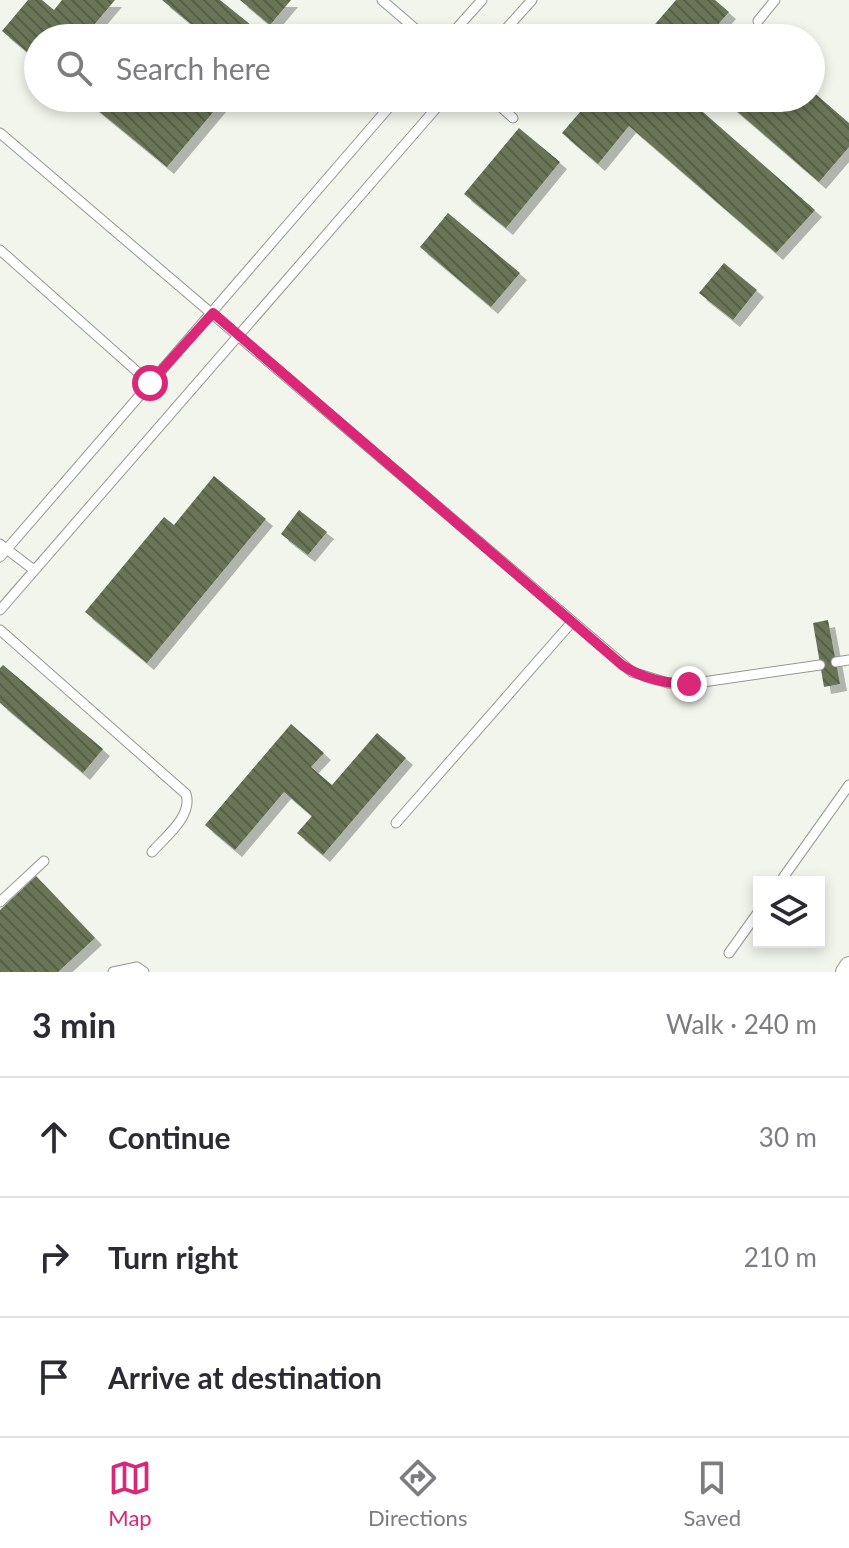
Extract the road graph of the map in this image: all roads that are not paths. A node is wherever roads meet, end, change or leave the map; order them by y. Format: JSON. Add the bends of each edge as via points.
{"nodes":[{"id":1,"x":382,"y":0,"type":"edge"},
{"id":2,"x":482,"y":0,"type":"edge"},
{"id":3,"x":532,"y":0,"type":"edge"},
{"id":4,"x":775,"y":0,"type":"edge"},
{"id":5,"x":758,"y":21,"type":"dead end"},
{"id":6,"x":410,"y":24,"type":"edge"},
{"id":7,"x":461,"y":24,"type":"edge"},
{"id":8,"x":511,"y":24,"type":"edge"},
{"id":9,"x":385,"y":112,"type":"edge"},
{"id":10,"x":433,"y":112,"type":"edge"},
{"id":11,"x":506,"y":112,"type":"edge"},
{"id":12,"x":513,"y":118,"type":"dead end"},
{"id":13,"x":0,"y":133,"type":"edge"},
{"id":14,"x":0,"y":250,"type":"edge"},
{"id":15,"x":213,"y":313,"type":"junction"},
{"id":16,"x":239,"y":335,"type":"junction"},
{"id":17,"x":150,"y":383,"type":"junction"},
{"id":18,"x":2,"y":550,"type":"edge"},
{"id":19,"x":34,"y":570,"type":"junction"},
{"id":20,"x":0,"y":610,"type":"edge"},
{"id":21,"x":572,"y":622,"type":"junction"},
{"id":22,"x":0,"y":630,"type":"edge"},
{"id":23,"x":849,"y":660,"type":"edge"},
{"id":24,"x":836,"y":662,"type":"dead end"},
{"id":25,"x":820,"y":665,"type":"dead end"},
{"id":26,"x":849,"y":785,"type":"edge"},
{"id":27,"x":396,"y":823,"type":"dead end"},
{"id":28,"x":152,"y":852,"type":"dead end"},
{"id":29,"x":44,"y":861,"type":"dead end"},
{"id":30,"x":784,"y":876,"type":"edge"},
{"id":31,"x":0,"y":902,"type":"edge"},
{"id":32,"x":753,"y":919,"type":"edge"},
{"id":33,"x":729,"y":953,"type":"dead end"},
{"id":34,"x":849,"y":966,"type":"edge"},
{"id":35,"x":113,"y":972,"type":"edge"},
{"id":36,"x":144,"y":972,"type":"edge"},
{"id":37,"x":845,"y":972,"type":"edge"}],
"edges":[{"from":1,"to":6,"type":"lane"},
{"from":2,"to":7,"type":"lane"},
{"from":3,"to":8,"type":"lane"},
{"from":4,"to":5,"type":"lane"},
{"from":9,"to":15,"type":"lane"},
{"from":10,"to":16,"type":"lane"},
{"from":11,"to":12,"type":"lane"},
{"from":13,"to":15,"type":"lane"},
{"from":14,"to":17,"type":"lane"},
{"from":15,"to":16,"type":"lane"},
{"from":15,"to":17,"type":"lane"},
{"from":16,"to":19,"type":"lane"},
{"from":16,"to":21,"type":"lane"},
{"from":17,"to":18,"type":"lane"},
{"from":18,"to":19,"type":"lane"},
{"from":19,"to":20,"type":"lane"},
{"from":21,"to":25,"type":"lane","via":[[632,672],[668,683]]},
{"from":21,"to":27,"type":"lane"},
{"from":22,"to":28,"type":"lane","via":[[186,794],[186,811]]},
{"from":23,"to":24,"type":"lane"},
{"from":26,"to":30,"type":"lane"},
{"from":29,"to":31,"type":"lane"},
{"from":32,"to":33,"type":"lane"},
{"from":34,"to":37,"type":"street"},
{"from":35,"to":36,"type":"lane","via":[[137,967]]}]}
